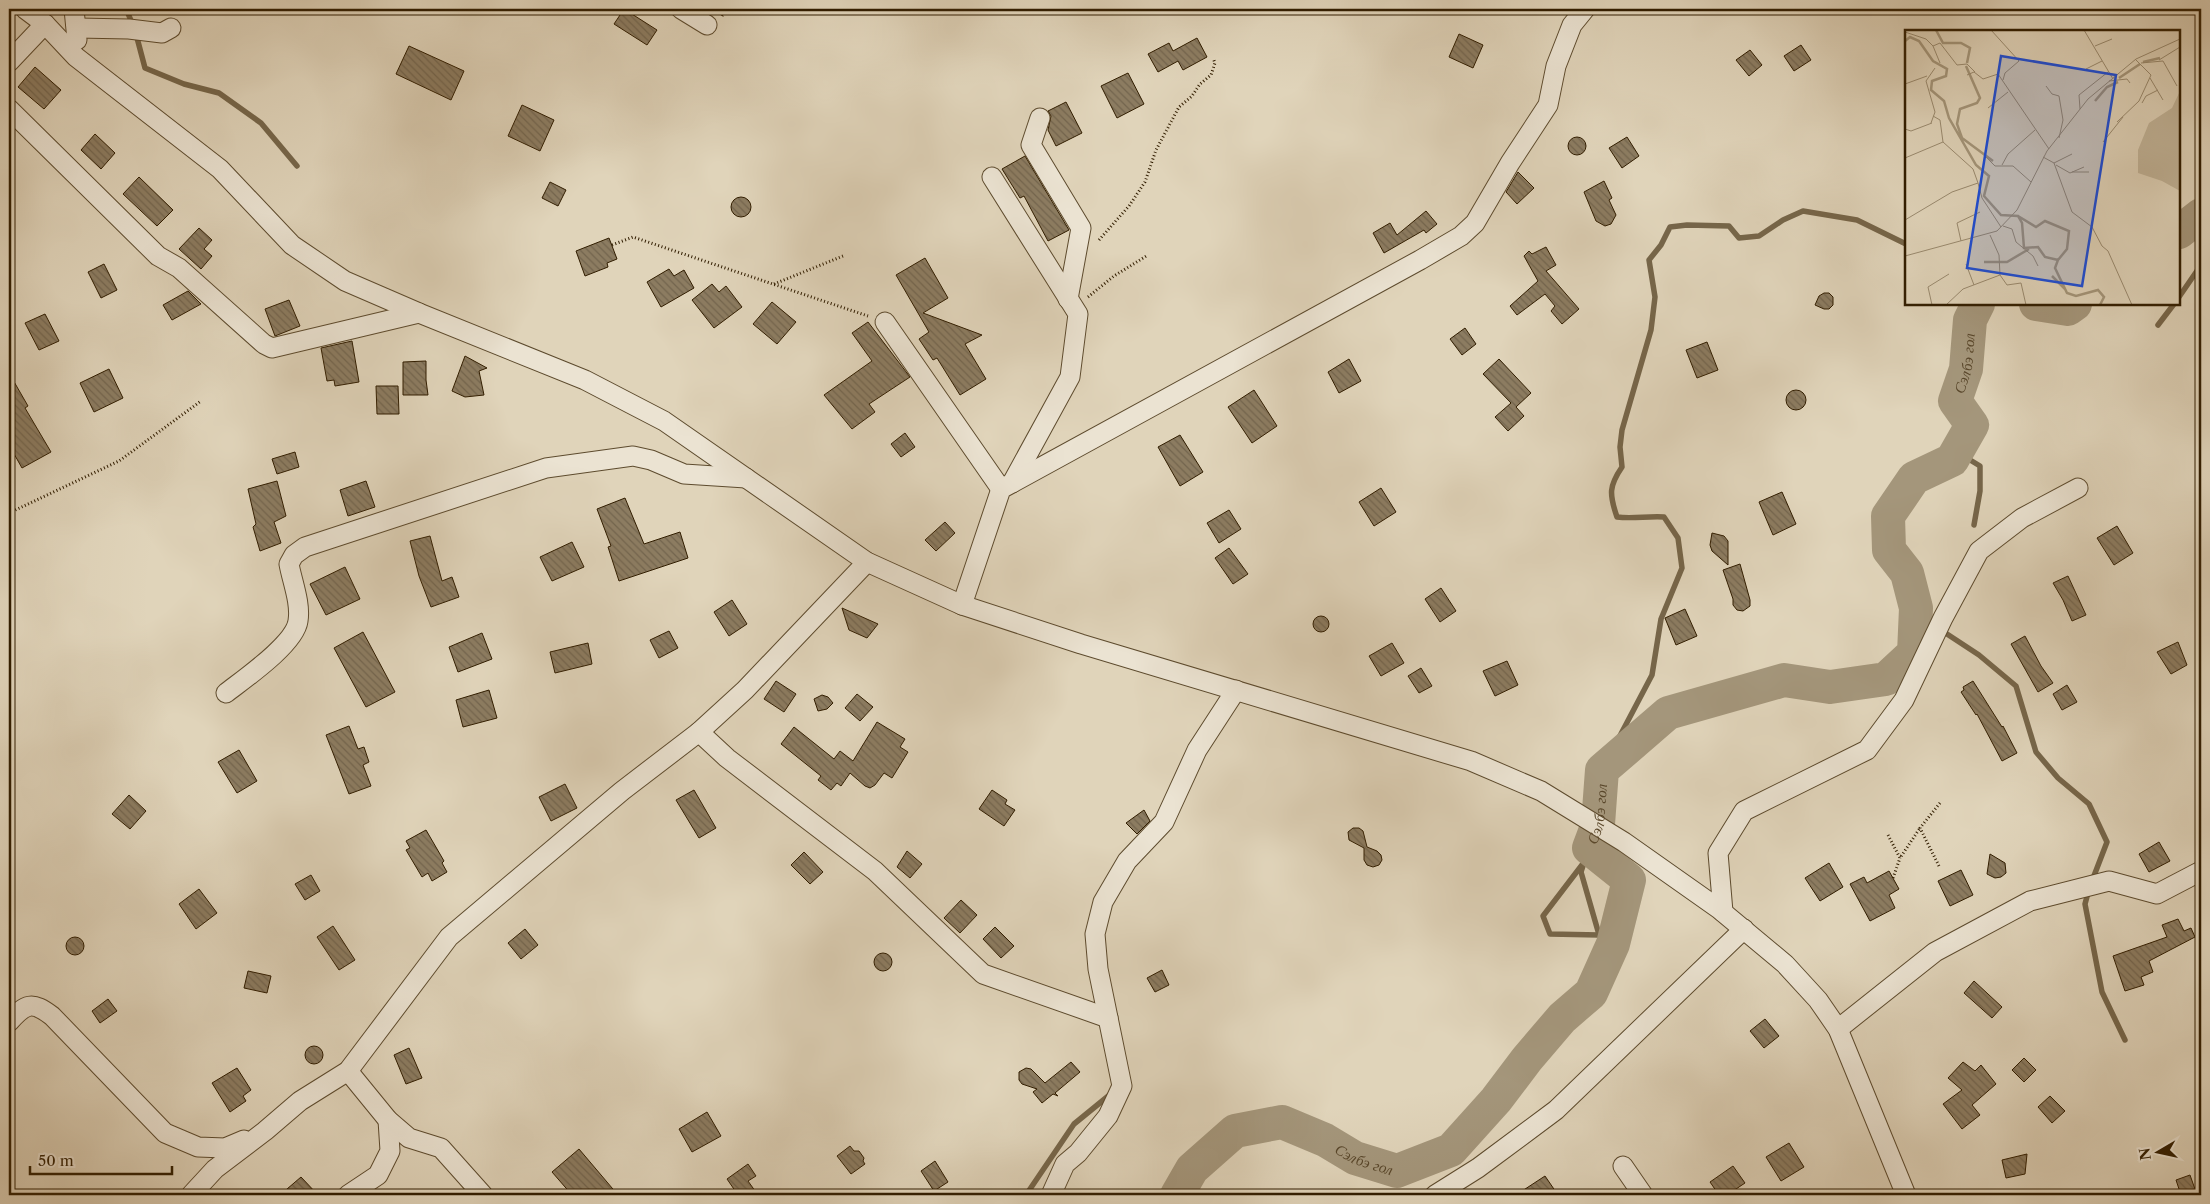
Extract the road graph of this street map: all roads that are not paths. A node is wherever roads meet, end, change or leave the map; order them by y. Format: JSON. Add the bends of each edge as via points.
{"nodes":[{"id":1,"x":25,"y":9,"type":"edge"},
{"id":2,"x":74,"y":9,"type":"edge"},
{"id":3,"x":682,"y":9,"type":"edge"},
{"id":4,"x":1585,"y":9,"type":"edge"},
{"id":5,"x":45,"y":24,"type":"junction"},
{"id":6,"x":707,"y":25,"type":"dead end"},
{"id":7,"x":77,"y":28,"type":"junction"},
{"id":8,"x":170,"y":28,"type":"dead end"},
{"id":9,"x":76,"y":57,"type":"junction"},
{"id":10,"x":9,"y":62,"type":"edge"},
{"id":11,"x":9,"y":108,"type":"edge"},
{"id":12,"x":1040,"y":118,"type":"dead end"},
{"id":13,"x":992,"y":177,"type":"dead end"},
{"id":14,"x":1071,"y":304,"type":"junction"},
{"id":15,"x":419,"y":313,"type":"junction"},
{"id":16,"x":885,"y":322,"type":"road end"},
{"id":17,"x":747,"y":478,"type":"junction"},
{"id":18,"x":1006,"y":486,"type":"junction"},
{"id":19,"x":2078,"y":488,"type":"dead end"},
{"id":20,"x":867,"y":562,"type":"junction"},
{"id":21,"x":962,"y":605,"type":"junction"},
{"id":22,"x":1236,"y":690,"type":"junction"},
{"id":23,"x":226,"y":693,"type":"dead end"},
{"id":24,"x":699,"y":732,"type":"junction"},
{"id":25,"x":2201,"y":871,"type":"edge"},
{"id":26,"x":1723,"y":912,"type":"junction"},
{"id":27,"x":1744,"y":930,"type":"junction"},
{"id":28,"x":1108,"y":1018,"type":"junction"},
{"id":29,"x":9,"y":1022,"type":"edge"},
{"id":30,"x":1838,"y":1029,"type":"junction"},
{"id":31,"x":348,"y":1071,"type":"junction"},
{"id":32,"x":388,"y":1120,"type":"junction"},
{"id":33,"x":266,"y":1130,"type":"junction"},
{"id":34,"x":1623,"y":1166,"type":"dead end"},
{"id":35,"x":190,"y":1195,"type":"edge"},
{"id":36,"x":348,"y":1195,"type":"edge"},
{"id":37,"x":483,"y":1195,"type":"edge"},
{"id":38,"x":1051,"y":1195,"type":"edge"},
{"id":39,"x":1435,"y":1195,"type":"edge"},
{"id":40,"x":1643,"y":1195,"type":"edge"},
{"id":41,"x":1906,"y":1195,"type":"edge"}],
"edges":[{"from":1,"to":5,"type":"street"},
{"from":2,"to":7,"type":"street"},
{"from":3,"to":6,"type":"street"},
{"from":4,"to":18,"type":"street","via":[[1572,25],[1556,66],[1548,105],[1475,223],[1460,236]]},
{"from":5,"to":9,"type":"street"},
{"from":5,"to":10,"type":"street"},
{"from":7,"to":8,"type":"street","via":[[162,33]]},
{"from":7,"to":9,"type":"street"},
{"from":9,"to":15,"type":"street","via":[[220,169],[292,245],[345,281]]},
{"from":11,"to":15,"type":"street","via":[[158,256],[179,268],[264,344],[272,348]]},
{"from":12,"to":14,"type":"street","via":[[1031,145],[1081,228]]},
{"from":13,"to":14,"type":"street"},
{"from":14,"to":18,"type":"street","via":[[1078,314],[1070,377]]},
{"from":15,"to":17,"type":"street","via":[[585,380],[664,421]]},
{"from":16,"to":18,"type":"street"},
{"from":17,"to":20,"type":"street"},
{"from":17,"to":23,"type":"street","via":[[684,474],[633,456],[546,468],[305,547],[294,555],[289,564],[298,622],[280,650]]},
{"from":18,"to":21,"type":"street"},
{"from":19,"to":26,"type":"street","via":[[2022,518],[1979,551],[1904,700],[1867,750],[1744,811],[1718,853]]},
{"from":20,"to":21,"type":"street"},
{"from":20,"to":24,"type":"street","via":[[745,690]]},
{"from":21,"to":22,"type":"street"},
{"from":22,"to":26,"type":"street","via":[[1471,761],[1541,791],[1624,842]]},
{"from":22,"to":28,"type":"street","via":[[1197,750],[1164,822],[1127,861],[1102,902],[1096,934],[1098,969]]},
{"from":24,"to":28,"type":"street","via":[[727,758],[875,871],[983,974]]},
{"from":24,"to":31,"type":"street","via":[[622,791],[449,938]]},
{"from":25,"to":30,"type":"street","via":[[2157,894],[2109,881],[2030,902],[1935,952]]},
{"from":26,"to":27,"type":"street"},
{"from":27,"to":30,"type":"street","via":[[1785,964],[1818,1000]]},
{"from":27,"to":39,"type":"street","via":[[1556,1110],[1478,1168]]},
{"from":28,"to":38,"type":"street","via":[[1122,1086],[1108,1116],[1065,1164]]},
{"from":29,"to":33,"type":"street","via":[[19,1010],[39,1006],[164,1133],[198,1147],[226,1148]]},
{"from":30,"to":41,"type":"street"},
{"from":31,"to":32,"type":"street"},
{"from":31,"to":33,"type":"street","via":[[300,1101]]},
{"from":32,"to":36,"type":"street","via":[[390,1151],[378,1175]]},
{"from":32,"to":37,"type":"street","via":[[409,1138],[441,1148]]},
{"from":33,"to":35,"type":"street","via":[[215,1169]]},
{"from":34,"to":40,"type":"street"}]}
